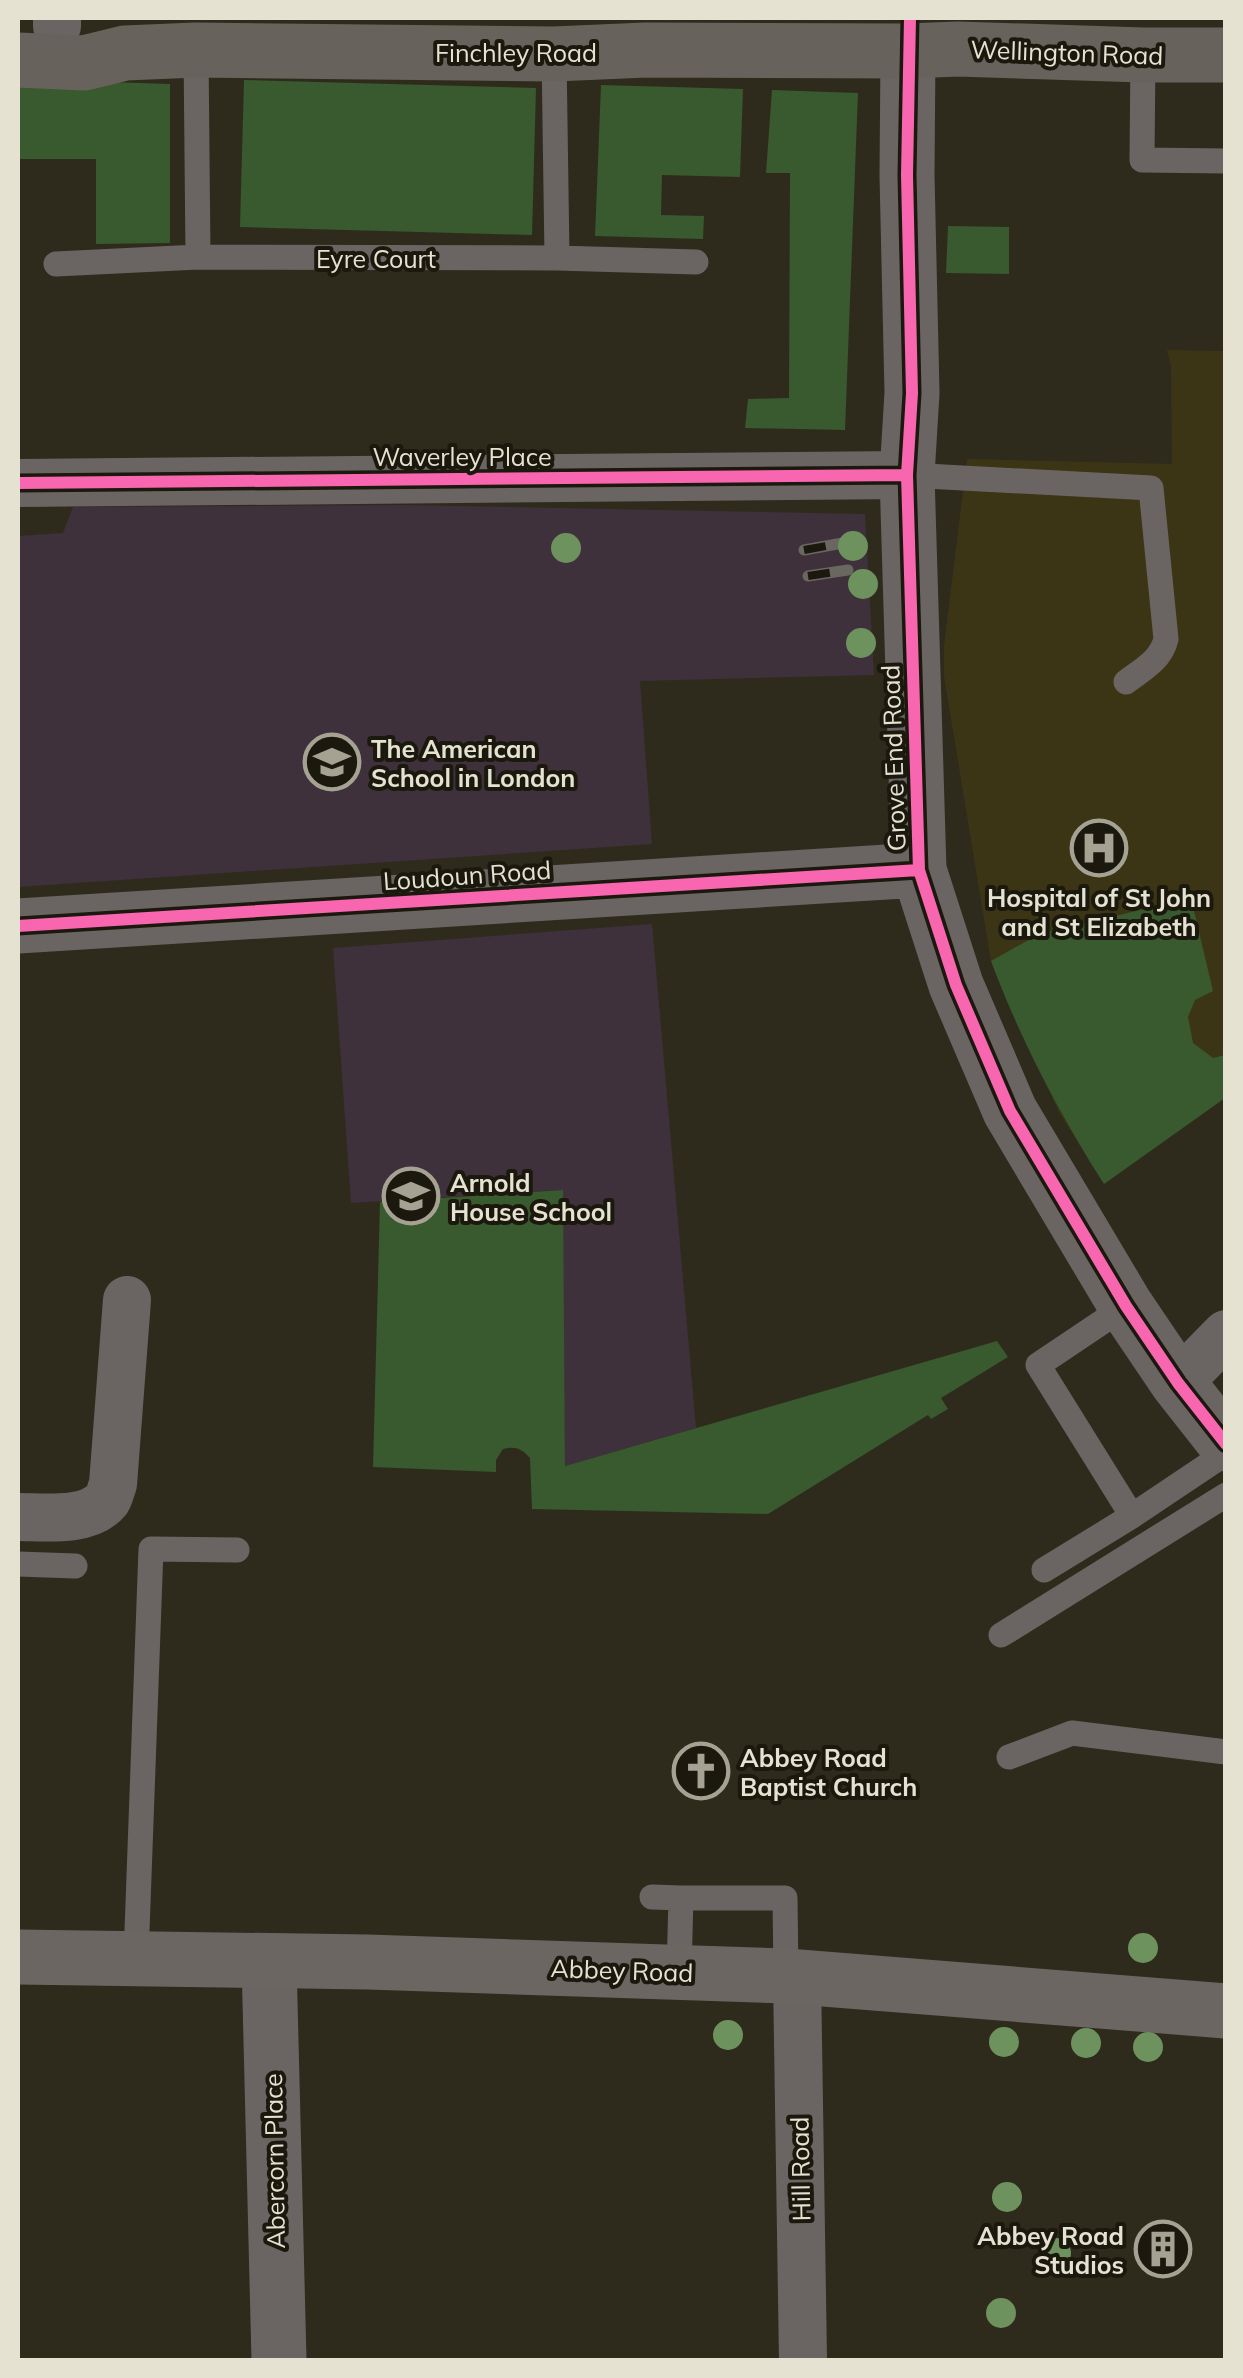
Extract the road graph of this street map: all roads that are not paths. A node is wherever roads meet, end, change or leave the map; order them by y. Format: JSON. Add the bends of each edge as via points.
{"nodes":[{"id":1,"x":37,"y":32,"type":"edge"},
{"id":2,"x":377,"y":34,"type":"edge"},
{"id":3,"x":909,"y":34,"type":"edge"},
{"id":4,"x":196,"y":50,"type":"junction"},
{"id":5,"x":554,"y":54,"type":"junction"},
{"id":6,"x":1143,"y":55,"type":"junction"},
{"id":7,"x":1226,"y":55,"type":"edge"},
{"id":8,"x":1226,"y":161,"type":"edge"},
{"id":9,"x":198,"y":257,"type":"junction"},
{"id":10,"x":557,"y":258,"type":"junction"},
{"id":11,"x":696,"y":262,"type":"dead end"},
{"id":12,"x":56,"y":264,"type":"dead end"},
{"id":13,"x":907,"y":474,"type":"junction"},
{"id":14,"x":18,"y":483,"type":"edge"},
{"id":15,"x":1126,"y":682,"type":"dead end"},
{"id":16,"x":919,"y":870,"type":"junction"},
{"id":17,"x":18,"y":926,"type":"edge"},
{"id":18,"x":127,"y":1300,"type":"dead end"},
{"id":19,"x":1126,"y":1306,"type":"junction"},
{"id":20,"x":1226,"y":1334,"type":"edge"},
{"id":21,"x":1178,"y":1383,"type":"junction"},
{"id":22,"x":1226,"y":1444,"type":"edge"},
{"id":23,"x":1226,"y":1453,"type":"edge"},
{"id":24,"x":1226,"y":1495,"type":"edge"},
{"id":25,"x":1132,"y":1516,"type":"junction"},
{"id":26,"x":18,"y":1517,"type":"edge"},
{"id":27,"x":236,"y":1550,"type":"dead end"},
{"id":28,"x":18,"y":1564,"type":"edge"},
{"id":29,"x":74,"y":1566,"type":"dead end"},
{"id":30,"x":1044,"y":1570,"type":"dead end"},
{"id":31,"x":1001,"y":1635,"type":"dead end"},
{"id":32,"x":1226,"y":1752,"type":"edge"},
{"id":33,"x":1010,"y":1757,"type":"dead end"},
{"id":34,"x":652,"y":1897,"type":"dead end"},
{"id":35,"x":680,"y":1898,"type":"junction"},
{"id":36,"x":18,"y":1958,"type":"edge"},
{"id":37,"x":136,"y":1958,"type":"junction"},
{"id":38,"x":269,"y":1960,"type":"junction"},
{"id":39,"x":679,"y":1972,"type":"junction"},
{"id":40,"x":791,"y":1976,"type":"junction"},
{"id":41,"x":1226,"y":2011,"type":"edge"},
{"id":42,"x":278,"y":2360,"type":"edge"},
{"id":43,"x":804,"y":2360,"type":"edge"}],
"edges":[{"from":1,"to":4,"type":"highway","name":"Finchley Road","via":[[84,63],[125,53]]},
{"from":2,"to":4,"type":"highway","name":"Finchley Road"},
{"from":2,"to":5,"type":"highway","name":"Finchley Road"},
{"from":3,"to":5,"type":"highway","name":"Finchley Road"},
{"from":3,"to":6,"type":"highway","name":"Wellington Road","via":[[958,49]]},
{"from":3,"to":13,"type":"street","name":"Grove End Road"},
{"from":4,"to":9,"type":"lane"},
{"from":5,"to":10,"type":"lane"},
{"from":6,"to":7,"type":"highway","name":"Wellington Road"},
{"from":6,"to":8,"type":"lane","via":[[1142,160]]},
{"from":9,"to":10,"type":"lane","name":"Eyre Court"},
{"from":9,"to":12,"type":"lane","name":"Eyre Court"},
{"from":10,"to":11,"type":"lane","name":"Eyre Court"},
{"from":13,"to":14,"type":"street","name":"Waverley Place"},
{"from":13,"to":15,"type":"lane","via":[[1151,488],[1166,639],[1163,652]]},
{"from":13,"to":16,"type":"street","name":"Grove End Road"},
{"from":16,"to":17,"type":"street","name":"Loudoun Road"},
{"from":16,"to":19,"type":"street","name":"Grove End Road","via":[[956,984],[1010,1111]]},
{"from":18,"to":26,"type":"street","via":[[113,1484],[106,1500],[72,1518]]},
{"from":19,"to":21,"type":"street","name":"Grove End Road"},
{"from":19,"to":25,"type":"lane","via":[[1038,1365]]},
{"from":20,"to":21,"type":"street"},
{"from":21,"to":22,"type":"street","name":"Grove End Road"},
{"from":23,"to":25,"type":"lane"},
{"from":24,"to":31,"type":"lane"},
{"from":25,"to":30,"type":"lane"},
{"from":27,"to":37,"type":"lane","via":[[151,1549]]},
{"from":28,"to":29,"type":"lane"},
{"from":32,"to":33,"type":"lane","via":[[1072,1733]]},
{"from":34,"to":35,"type":"lane"},
{"from":35,"to":39,"type":"lane"},
{"from":35,"to":40,"type":"lane","via":[[785,1898]]},
{"from":36,"to":37,"type":"main road","name":"Abbey Road"},
{"from":37,"to":38,"type":"main road","name":"Abbey Road"},
{"from":38,"to":39,"type":"main road","name":"Abbey Road"},
{"from":38,"to":42,"type":"street","name":"Abercorn Place"},
{"from":39,"to":40,"type":"main road","name":"Abbey Road"},
{"from":40,"to":41,"type":"main road","name":"Abbey Road"},
{"from":40,"to":43,"type":"street","name":"Hill Road"}]}
